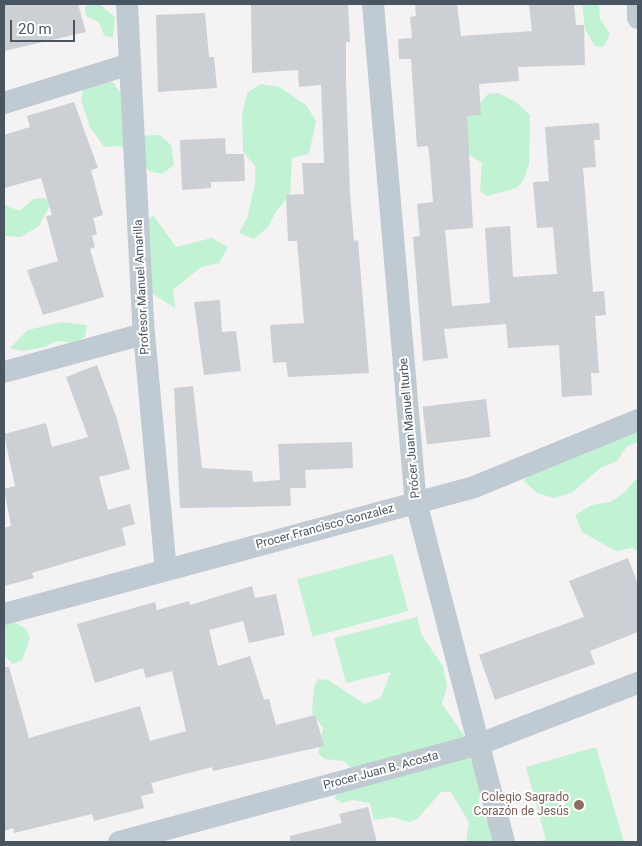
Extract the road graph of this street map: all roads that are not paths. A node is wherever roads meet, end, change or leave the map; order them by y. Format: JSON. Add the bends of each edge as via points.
{"nodes":[{"id":1,"x":127,"y":4,"type":"edge"},
{"id":2,"x":373,"y":4,"type":"edge"},
{"id":3,"x":638,"y":4,"type":"edge"},
{"id":4,"x":638,"y":18,"type":"edge"},
{"id":5,"x":130,"y":64,"type":"junction"},
{"id":6,"x":4,"y":103,"type":"edge"},
{"id":7,"x":144,"y":334,"type":"junction"},
{"id":8,"x":4,"y":372,"type":"edge"},
{"id":9,"x":638,"y":420,"type":"edge"},
{"id":10,"x":416,"y":502,"type":"junction"},
{"id":11,"x":166,"y":570,"type":"junction"},
{"id":12,"x":4,"y":614,"type":"edge"},
{"id":13,"x":638,"y":683,"type":"edge"},
{"id":14,"x":477,"y":745,"type":"junction"},
{"id":15,"x":119,"y":842,"type":"edge"},
{"id":16,"x":504,"y":842,"type":"edge"}],
"edges":[{"from":1,"to":5,"type":"street","name":"Profesor Manuel Amarilla"},
{"from":2,"to":10,"type":"street","name":"Prócer Juan Manuel Iturbe"},
{"from":3,"to":4,"type":"street"},
{"from":5,"to":6,"type":"street"},
{"from":5,"to":7,"type":"street","name":"Profesor Manuel Amarilla"},
{"from":7,"to":8,"type":"street"},
{"from":7,"to":11,"type":"street","name":"Profesor Manuel Amarilla"},
{"from":9,"to":10,"type":"street","name":"Procer Francisco Gonzalez","via":[[474,488]]},
{"from":10,"to":11,"type":"street","name":"Procer Francisco Gonzalez"},
{"from":10,"to":14,"type":"street","name":"Prócer Juan Manuel Iturbe"},
{"from":11,"to":12,"type":"street","name":"Procer Francisco Gonzalez"},
{"from":13,"to":14,"type":"street","name":"Procer Juan B. Acosta"},
{"from":14,"to":15,"type":"street","name":"Procer Juan B. Acosta"},
{"from":14,"to":16,"type":"street","name":"Prócer Juan Manuel Iturbe"}]}
